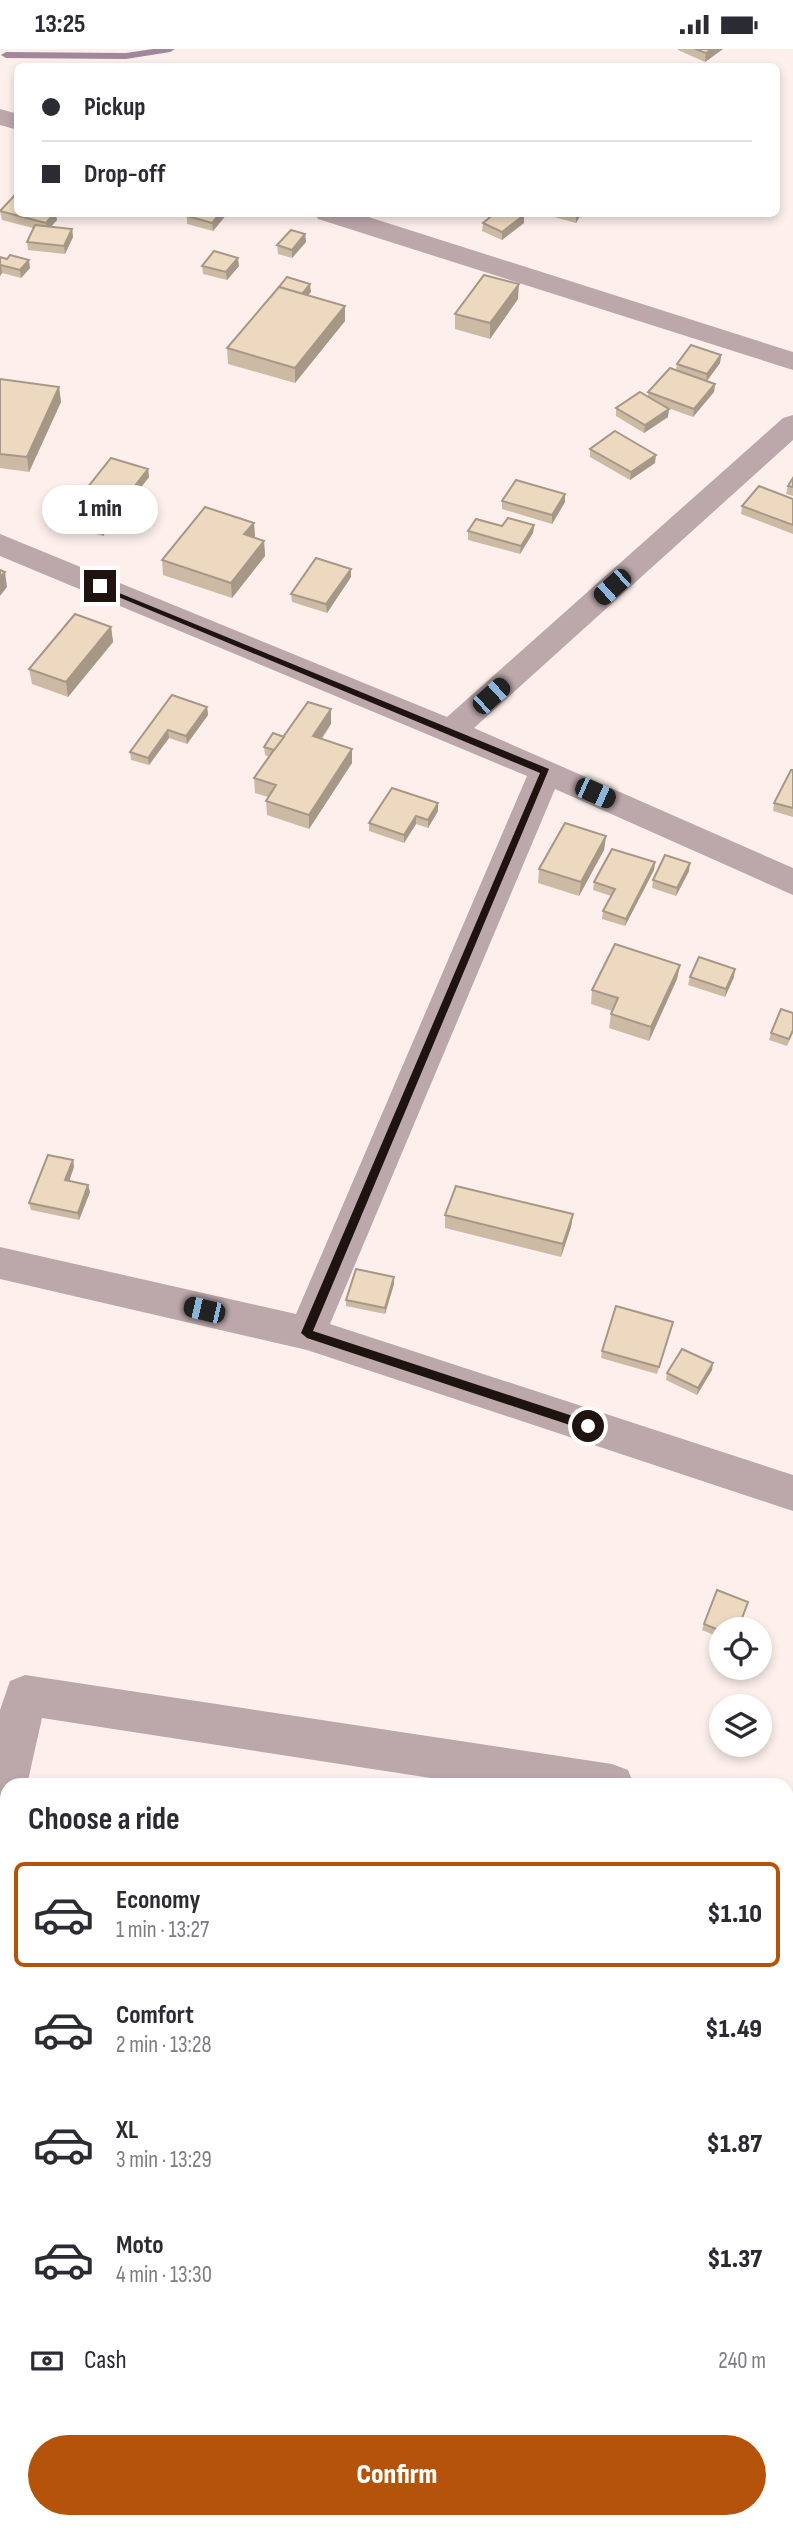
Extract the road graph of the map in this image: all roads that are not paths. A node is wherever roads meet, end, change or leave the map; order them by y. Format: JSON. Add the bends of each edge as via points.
{"nodes":[{"id":1,"x":340,"y":217,"type":"edge"},
{"id":2,"x":793,"y":361,"type":"edge"},
{"id":3,"x":793,"y":424,"type":"edge"},
{"id":4,"x":0,"y":544,"type":"edge"},
{"id":5,"x":450,"y":732,"type":"junction"},
{"id":6,"x":546,"y":771,"type":"junction"},
{"id":7,"x":793,"y":882,"type":"edge"},
{"id":8,"x":0,"y":1263,"type":"edge"},
{"id":9,"x":307,"y":1333,"type":"junction"},
{"id":10,"x":793,"y":1493,"type":"edge"},
{"id":11,"x":7,"y":1778,"type":"edge"},
{"id":12,"x":566,"y":1778,"type":"edge"}],
"edges":[{"from":1,"to":2,"type":"street"},
{"from":3,"to":5,"type":"street"},
{"from":4,"to":5,"type":"street"},
{"from":5,"to":6,"type":"street"},
{"from":6,"to":7,"type":"street"},
{"from":6,"to":9,"type":"street"},
{"from":8,"to":9,"type":"street"},
{"from":9,"to":10,"type":"street"},
{"from":11,"to":12,"type":"street","via":[[25,1695]]}]}
